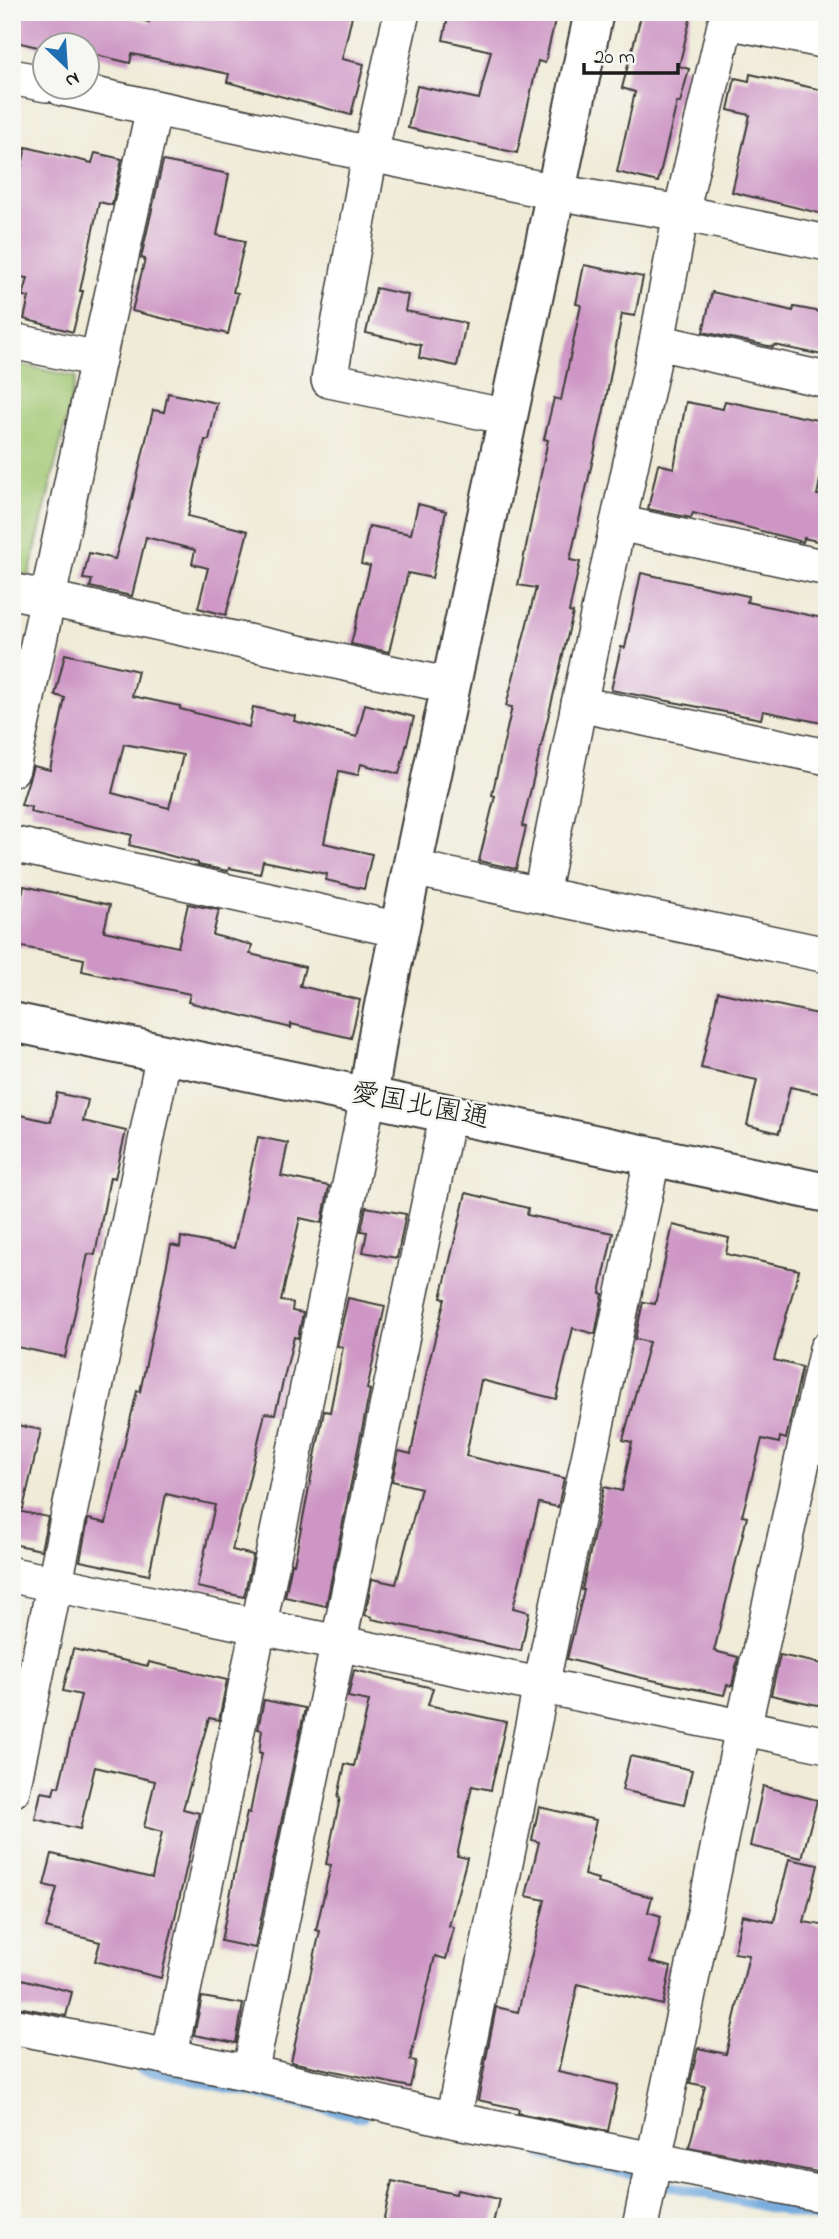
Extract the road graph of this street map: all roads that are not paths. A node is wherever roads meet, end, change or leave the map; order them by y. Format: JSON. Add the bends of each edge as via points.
{"nodes":[{"id":1,"x":402,"y":12,"type":"edge"},
{"id":2,"x":594,"y":12,"type":"edge"},
{"id":3,"x":727,"y":16,"type":"edge"},
{"id":4,"x":827,"y":41,"type":"edge"},
{"id":5,"x":12,"y":76,"type":"edge"},
{"id":6,"x":32,"y":81,"type":"edge"},
{"id":7,"x":102,"y":97,"type":"edge"},
{"id":8,"x":154,"y":108,"type":"junction"},
{"id":9,"x":370,"y":155,"type":"junction"},
{"id":10,"x":555,"y":192,"type":"junction"},
{"id":11,"x":681,"y":213,"type":"junction"},
{"id":12,"x":827,"y":243,"type":"edge"},
{"id":13,"x":12,"y":341,"type":"edge"},
{"id":14,"x":657,"y":342,"type":"junction"},
{"id":15,"x":98,"y":359,"type":"junction"},
{"id":16,"x":827,"y":380,"type":"edge"},
{"id":17,"x":508,"y":417,"type":"junction"},
{"id":18,"x":618,"y":523,"type":"junction"},
{"id":19,"x":827,"y":568,"type":"edge"},
{"id":20,"x":12,"y":590,"type":"edge"},
{"id":21,"x":48,"y":598,"type":"junction"},
{"id":22,"x":451,"y":686,"type":"junction"},
{"id":23,"x":579,"y":704,"type":"junction"},
{"id":24,"x":827,"y":757,"type":"edge"},
{"id":25,"x":12,"y":769,"type":"edge"},
{"id":26,"x":12,"y":844,"type":"edge"},
{"id":27,"x":412,"y":868,"type":"junction"},
{"id":28,"x":541,"y":894,"type":"junction"},
{"id":29,"x":400,"y":930,"type":"junction"},
{"id":30,"x":827,"y":955,"type":"edge"},
{"id":31,"x":12,"y":1023,"type":"edge"},
{"id":32,"x":164,"y":1054,"type":"junction"},
{"id":33,"x":368,"y":1098,"type":"junction"},
{"id":34,"x":448,"y":1112,"type":"junction"},
{"id":35,"x":653,"y":1155,"type":"junction"},
{"id":36,"x":827,"y":1193,"type":"edge"},
{"id":37,"x":827,"y":1349,"type":"edge"},
{"id":38,"x":12,"y":1575,"type":"edge"},
{"id":39,"x":53,"y":1585,"type":"junction"},
{"id":40,"x":258,"y":1627,"type":"junction"},
{"id":41,"x":338,"y":1644,"type":"junction"},
{"id":42,"x":541,"y":1686,"type":"junction"},
{"id":43,"x":743,"y":1728,"type":"junction"},
{"id":44,"x":827,"y":1745,"type":"edge"},
{"id":45,"x":12,"y":1790,"type":"edge"},
{"id":46,"x":12,"y":2026,"type":"edge"},
{"id":47,"x":169,"y":2058,"type":"junction"},
{"id":48,"x":250,"y":2073,"type":"junction"},
{"id":49,"x":453,"y":2120,"type":"junction"},
{"id":50,"x":653,"y":2160,"type":"junction"},
{"id":51,"x":827,"y":2195,"type":"edge"},
{"id":52,"x":640,"y":2227,"type":"edge"}],
"edges":[{"from":1,"to":9,"type":"street"},
{"from":2,"to":10,"type":"street"},
{"from":3,"to":4,"type":"street"},
{"from":3,"to":11,"type":"street"},
{"from":5,"to":6,"type":"street"},
{"from":7,"to":8,"type":"street"},
{"from":8,"to":9,"type":"street"},
{"from":8,"to":15,"type":"street"},
{"from":9,"to":10,"type":"street"},
{"from":9,"to":17,"type":"street","via":[[329,380]]},
{"from":10,"to":11,"type":"street"},
{"from":10,"to":17,"type":"street"},
{"from":11,"to":12,"type":"street"},
{"from":11,"to":14,"type":"street"},
{"from":13,"to":15,"type":"street"},
{"from":14,"to":16,"type":"street"},
{"from":14,"to":18,"type":"street"},
{"from":15,"to":21,"type":"street"},
{"from":17,"to":22,"type":"street"},
{"from":18,"to":19,"type":"street"},
{"from":18,"to":23,"type":"street"},
{"from":20,"to":21,"type":"street"},
{"from":21,"to":22,"type":"street"},
{"from":21,"to":25,"type":"street"},
{"from":22,"to":27,"type":"street"},
{"from":23,"to":24,"type":"street"},
{"from":23,"to":28,"type":"street"},
{"from":26,"to":29,"type":"street"},
{"from":27,"to":28,"type":"street"},
{"from":27,"to":29,"type":"street"},
{"from":28,"to":30,"type":"street"},
{"from":29,"to":33,"type":"street"},
{"from":31,"to":32,"type":"street","name":"愛国北園通"},
{"from":32,"to":33,"type":"street","name":"愛国北園通"},
{"from":32,"to":39,"type":"street"},
{"from":33,"to":34,"type":"street","name":"愛国北園通"},
{"from":33,"to":40,"type":"street"},
{"from":34,"to":35,"type":"street","name":"愛国北園通"},
{"from":34,"to":41,"type":"street"},
{"from":35,"to":36,"type":"street","name":"愛国北園通"},
{"from":35,"to":42,"type":"street"},
{"from":37,"to":43,"type":"street"},
{"from":38,"to":39,"type":"street"},
{"from":39,"to":40,"type":"street"},
{"from":39,"to":45,"type":"street"},
{"from":40,"to":41,"type":"street"},
{"from":40,"to":47,"type":"street"},
{"from":41,"to":42,"type":"street"},
{"from":41,"to":48,"type":"street"},
{"from":42,"to":43,"type":"street"},
{"from":42,"to":49,"type":"street"},
{"from":43,"to":44,"type":"street"},
{"from":43,"to":50,"type":"street"},
{"from":46,"to":47,"type":"street"},
{"from":47,"to":48,"type":"street"},
{"from":48,"to":49,"type":"street"},
{"from":49,"to":50,"type":"street"},
{"from":50,"to":51,"type":"street"},
{"from":50,"to":52,"type":"street"}]}
